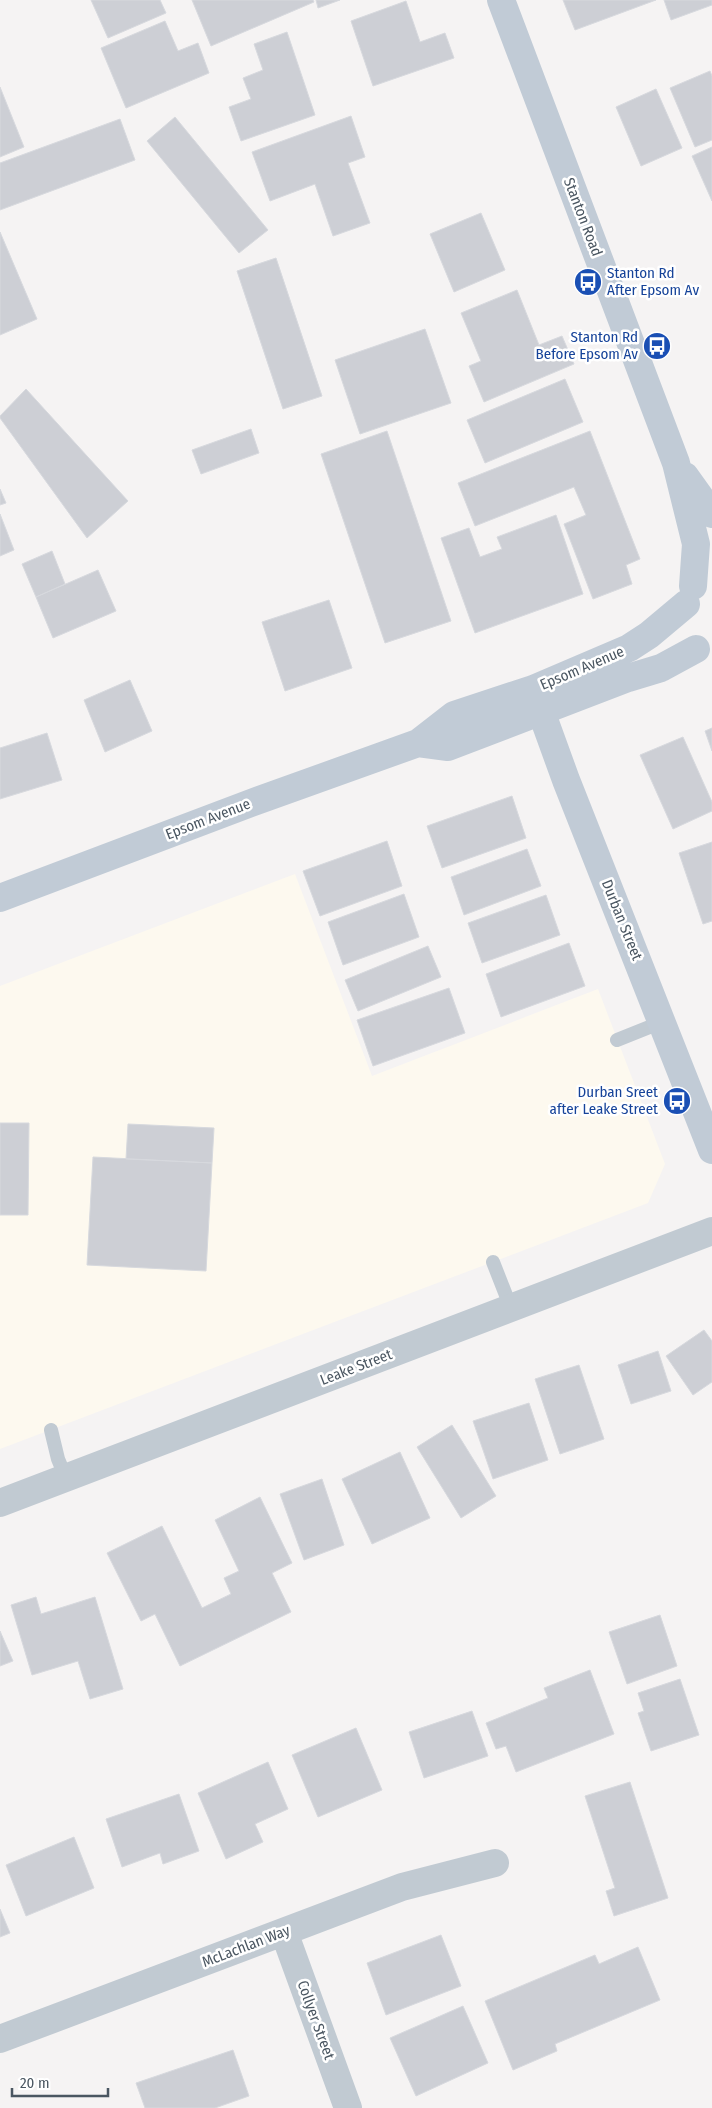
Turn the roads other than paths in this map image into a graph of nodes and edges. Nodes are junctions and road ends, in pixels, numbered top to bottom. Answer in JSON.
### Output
{"nodes":[{"id":1,"x":501,"y":0,"type":"edge"},
{"id":2,"x":676,"y":462,"type":"junction"},
{"id":3,"x":712,"y":514,"type":"edge"},
{"id":4,"x":697,"y":586,"type":"edge"},
{"id":5,"x":704,"y":656,"type":"edge"},
{"id":6,"x":538,"y":700,"type":"junction"},
{"id":7,"x":0,"y":898,"type":"edge"},
{"id":8,"x":662,"y":1022,"type":"junction"},
{"id":9,"x":617,"y":1040,"type":"dead end"},
{"id":10,"x":712,"y":1150,"type":"edge"},
{"id":11,"x":712,"y":1231,"type":"edge"},
{"id":12,"x":493,"y":1262,"type":"dead end"},
{"id":13,"x":511,"y":1308,"type":"junction"},
{"id":14,"x":51,"y":1430,"type":"dead end"},
{"id":15,"x":66,"y":1478,"type":"junction"},
{"id":16,"x":0,"y":1503,"type":"edge"},
{"id":17,"x":495,"y":1863,"type":"dead end"},
{"id":18,"x":284,"y":1932,"type":"junction"},
{"id":19,"x":0,"y":2039,"type":"edge"},
{"id":20,"x":348,"y":2108,"type":"edge"}],
"edges":[{"from":1,"to":2,"type":"street","name":"Stanton Road"},
{"from":2,"to":3,"type":"street","name":"Stanton Road"},
{"from":2,"to":4,"type":"street","name":"Stanton Road"},
{"from":4,"to":5,"type":"street","name":"Stanton Road"},
{"from":4,"to":6,"type":"street","name":"Epsom Avenue"},
{"from":5,"to":6,"type":"street","name":"Epsom Avenue"},
{"from":6,"to":7,"type":"street","name":"Epsom Avenue"},
{"from":6,"to":8,"type":"street","name":"Durban Street"},
{"from":8,"to":9,"type":"lane"},
{"from":8,"to":10,"type":"street","name":"Durban Street"},
{"from":11,"to":13,"type":"street","name":"Leake Street"},
{"from":12,"to":13,"type":"lane"},
{"from":13,"to":15,"type":"street","name":"Leake Street"},
{"from":14,"to":15,"type":"lane"},
{"from":15,"to":16,"type":"street","name":"Leake Street"},
{"from":17,"to":18,"type":"street","name":"McLachlan Way"},
{"from":18,"to":19,"type":"street","name":"McLachlan Way"},
{"from":18,"to":20,"type":"street","name":"Collyer Street"}]}
